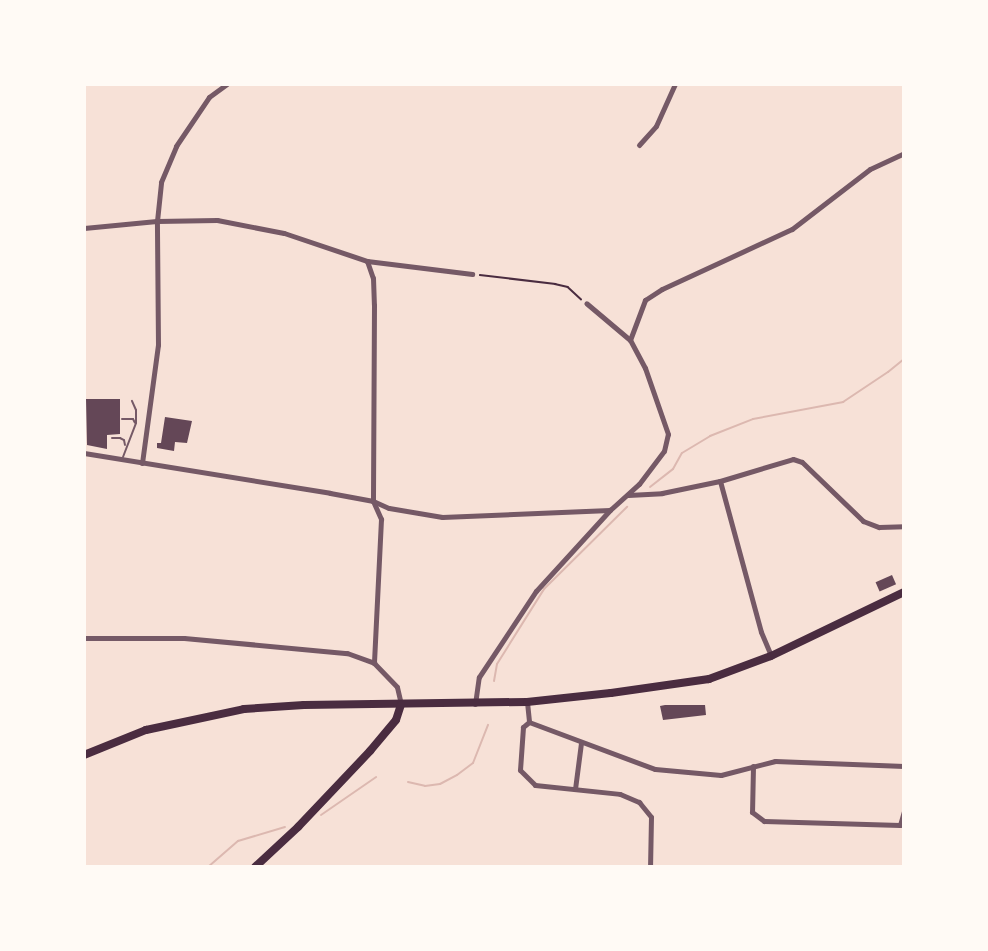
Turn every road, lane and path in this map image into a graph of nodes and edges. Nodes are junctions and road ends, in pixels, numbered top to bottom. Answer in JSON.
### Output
{"nodes":[{"id":1,"x":226,"y":84,"type":"edge"},
{"id":2,"x":675,"y":84,"type":"edge"},
{"id":3,"x":639,"y":145,"type":"dead end"},
{"id":4,"x":904,"y":153,"type":"edge"},
{"id":5,"x":157,"y":221,"type":"junction"},
{"id":6,"x":84,"y":228,"type":"edge"},
{"id":7,"x":368,"y":261,"type":"junction"},
{"id":8,"x":472,"y":274,"type":"joint"},
{"id":9,"x":586,"y":303,"type":"joint"},
{"id":10,"x":630,"y":340,"type":"junction"},
{"id":11,"x":132,"y":401,"type":"dead end"},
{"id":12,"x":122,"y":419,"type":"dead end"},
{"id":13,"x":136,"y":423,"type":"junction"},
{"id":14,"x":112,"y":438,"type":"dead end"},
{"id":15,"x":125,"y":446,"type":"junction"},
{"id":16,"x":84,"y":453,"type":"edge"},
{"id":17,"x":122,"y":460,"type":"junction"},
{"id":18,"x":141,"y":463,"type":"junction"},
{"id":19,"x":720,"y":481,"type":"junction"},
{"id":20,"x":628,"y":495,"type":"junction"},
{"id":21,"x":373,"y":501,"type":"junction"},
{"id":22,"x":610,"y":510,"type":"junction"},
{"id":23,"x":904,"y":526,"type":"edge"},
{"id":24,"x":904,"y":592,"type":"edge"},
{"id":25,"x":84,"y":638,"type":"edge"},
{"id":26,"x":771,"y":656,"type":"junction"},
{"id":27,"x":374,"y":663,"type":"junction"},
{"id":28,"x":527,"y":702,"type":"junction"},
{"id":29,"x":475,"y":704,"type":"junction"},
{"id":30,"x":400,"y":705,"type":"junction"},
{"id":31,"x":529,"y":722,"type":"junction"},
{"id":32,"x":580,"y":743,"type":"junction"},
{"id":33,"x":84,"y":755,"type":"edge"},
{"id":34,"x":753,"y":766,"type":"junction"},
{"id":35,"x":904,"y":766,"type":"edge"},
{"id":36,"x":575,"y":789,"type":"junction"},
{"id":37,"x":904,"y":811,"type":"edge"},
{"id":38,"x":255,"y":867,"type":"edge"},
{"id":39,"x":650,"y":867,"type":"edge"}],
"edges":[{"from":1,"to":5,"type":"street"},
{"from":2,"to":3,"type":"street"},
{"from":4,"to":10,"type":"street"},
{"from":5,"to":6,"type":"street"},
{"from":5,"to":7,"type":"street"},
{"from":5,"to":18,"type":"street"},
{"from":7,"to":8,"type":"street"},
{"from":7,"to":21,"type":"street"},
{"from":8,"to":9,"type":"path"},
{"from":9,"to":10,"type":"street"},
{"from":10,"to":20,"type":"street"},
{"from":11,"to":13,"type":"lane"},
{"from":12,"to":13,"type":"lane"},
{"from":13,"to":15,"type":"lane"},
{"from":14,"to":15,"type":"lane"},
{"from":15,"to":17,"type":"lane"},
{"from":16,"to":17,"type":"street"},
{"from":17,"to":18,"type":"street"},
{"from":18,"to":21,"type":"street"},
{"from":19,"to":20,"type":"street"},
{"from":19,"to":23,"type":"street"},
{"from":19,"to":26,"type":"street"},
{"from":20,"to":22,"type":"street"},
{"from":21,"to":22,"type":"street"},
{"from":21,"to":27,"type":"street"},
{"from":22,"to":29,"type":"street"},
{"from":24,"to":26,"type":"main road"},
{"from":25,"to":27,"type":"street"},
{"from":26,"to":28,"type":"main road"},
{"from":27,"to":30,"type":"street"},
{"from":28,"to":29,"type":"main road"},
{"from":28,"to":31,"type":"street"},
{"from":29,"to":30,"type":"main road"},
{"from":30,"to":33,"type":"main road"},
{"from":30,"to":38,"type":"main road"},
{"from":31,"to":32,"type":"street"},
{"from":31,"to":36,"type":"street"},
{"from":32,"to":34,"type":"street"},
{"from":32,"to":36,"type":"street"},
{"from":34,"to":35,"type":"street"},
{"from":34,"to":37,"type":"street"},
{"from":36,"to":39,"type":"street"}]}
